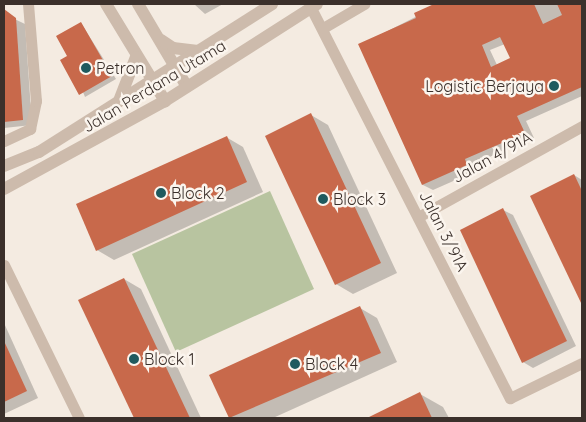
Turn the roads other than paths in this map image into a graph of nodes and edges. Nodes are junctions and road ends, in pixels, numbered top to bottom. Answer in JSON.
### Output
{"nodes":[{"id":1,"x":28,"y":4,"type":"edge"},
{"id":2,"x":106,"y":4,"type":"edge"},
{"id":3,"x":138,"y":4,"type":"edge"},
{"id":4,"x":280,"y":4,"type":"edge"},
{"id":5,"x":364,"y":4,"type":"edge"},
{"id":6,"x":311,"y":5,"type":"edge"},
{"id":7,"x":269,"y":6,"type":"edge"},
{"id":8,"x":323,"y":28,"type":"junction"},
{"id":9,"x":161,"y":40,"type":"junction"},
{"id":10,"x":198,"y":51,"type":"junction"},
{"id":11,"x":136,"y":57,"type":"junction"},
{"id":12,"x":176,"y":66,"type":"junction"},
{"id":13,"x":152,"y":82,"type":"junction"},
{"id":14,"x":187,"y":86,"type":"junction"},
{"id":15,"x":165,"y":101,"type":"junction"},
{"id":16,"x":118,"y":103,"type":"junction"},
{"id":17,"x":582,"y":126,"type":"edge"},
{"id":18,"x":4,"y":141,"type":"edge"},
{"id":19,"x":4,"y":166,"type":"edge"},
{"id":20,"x":4,"y":189,"type":"edge"},
{"id":21,"x":418,"y":217,"type":"junction"},
{"id":22,"x":4,"y":266,"type":"edge"},
{"id":23,"x":582,"y":363,"type":"edge"},
{"id":24,"x":78,"y":418,"type":"edge"}],
"edges":[{"from":1,"to":18,"type":"street"},
{"from":2,"to":11,"type":"street"},
{"from":3,"to":9,"type":"street"},
{"from":4,"to":7,"type":"street"},
{"from":5,"to":8,"type":"street"},
{"from":6,"to":8,"type":"street","name":"Jalan 3/91A"},
{"from":6,"to":14,"type":"street","name":"Jalan Perdana Utama"},
{"from":7,"to":10,"type":"street","name":"Jalan Perdana Utama"},
{"from":8,"to":21,"type":"street","name":"Jalan 3/91A"},
{"from":9,"to":10,"type":"street"},
{"from":9,"to":12,"type":"street"},
{"from":10,"to":12,"type":"street","name":"Jalan Perdana Utama"},
{"from":11,"to":13,"type":"street"},
{"from":11,"to":16,"type":"street"},
{"from":12,"to":13,"type":"street","name":"Jalan Perdana Utama"},
{"from":12,"to":14,"type":"street"},
{"from":13,"to":15,"type":"street"},
{"from":13,"to":16,"type":"street","name":"Jalan Perdana Utama"},
{"from":14,"to":15,"type":"street","name":"Jalan Perdana Utama"},
{"from":15,"to":20,"type":"street","name":"Jalan Perdana Utama"},
{"from":16,"to":19,"type":"street","name":"Jalan Perdana Utama"},
{"from":17,"to":21,"type":"street","name":"Jalan 4/91A"},
{"from":21,"to":23,"type":"street","name":"Jalan 3/91A"},
{"from":22,"to":24,"type":"street"}]}
